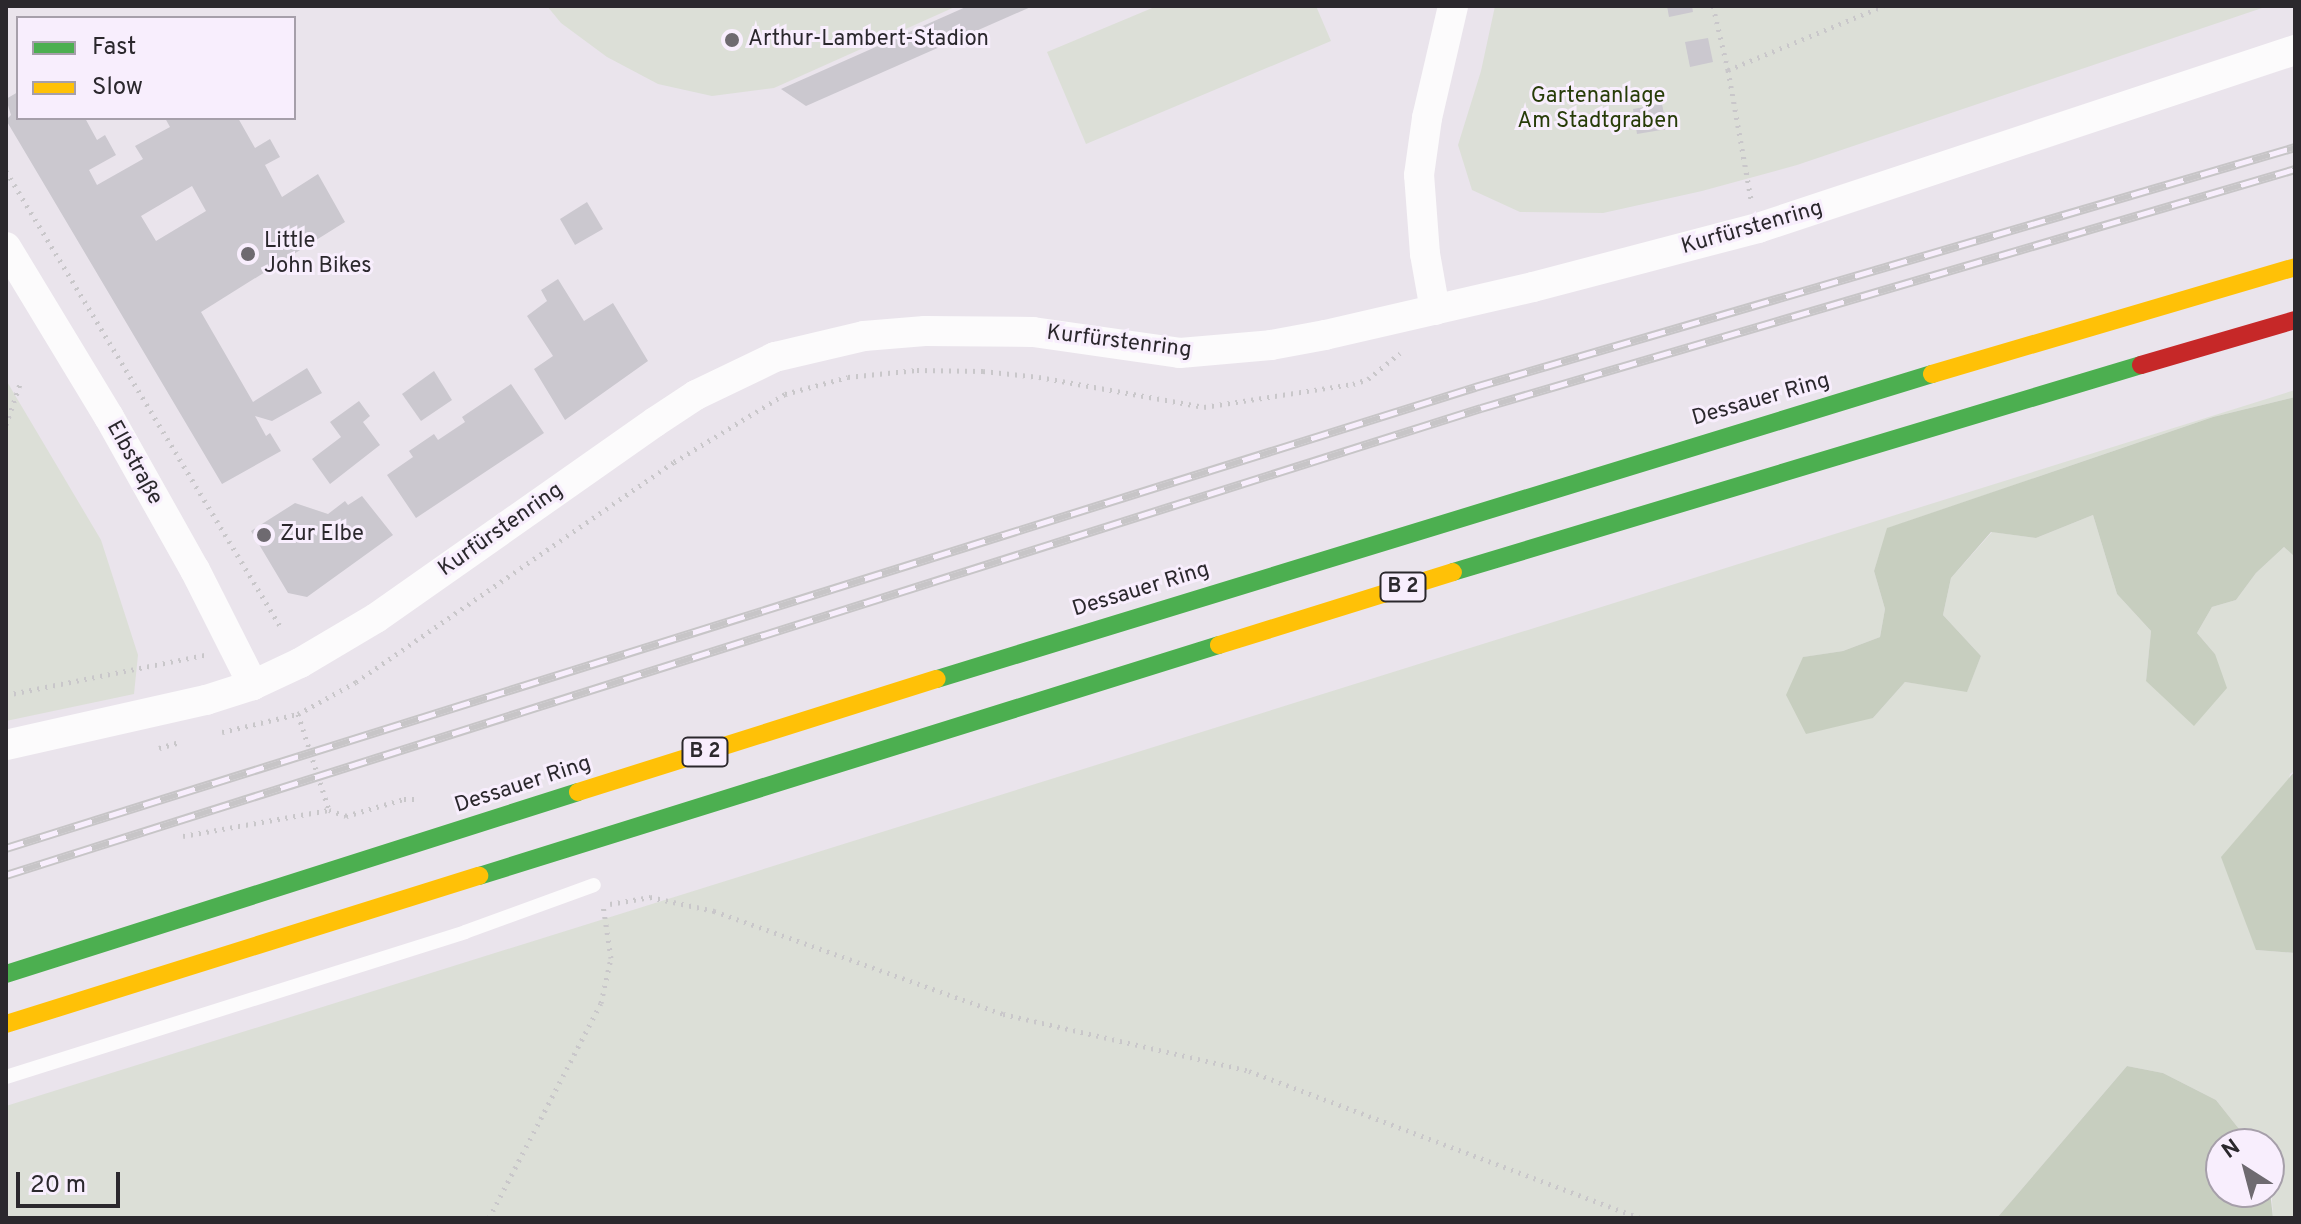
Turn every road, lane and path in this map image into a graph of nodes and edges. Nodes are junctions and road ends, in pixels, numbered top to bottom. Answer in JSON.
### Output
{"nodes":[{"id":1,"x":1453,"y":6,"type":"edge"},
{"id":2,"x":1713,"y":6,"type":"edge"},
{"id":3,"x":1883,"y":6,"type":"edge"},
{"id":4,"x":2295,"y":50,"type":"edge"},
{"id":5,"x":1728,"y":70,"type":"junction"},
{"id":6,"x":6,"y":171,"type":"edge"},
{"id":7,"x":1758,"y":228,"type":"junction"},
{"id":8,"x":6,"y":247,"type":"edge"},
{"id":9,"x":2295,"y":267,"type":"edge"},
{"id":10,"x":1435,"y":310,"type":"junction"},
{"id":11,"x":2295,"y":320,"type":"edge"},
{"id":12,"x":1405,"y":351,"type":"dead end"},
{"id":13,"x":21,"y":381,"type":"dead end"},
{"id":14,"x":6,"y":425,"type":"edge"},
{"id":15,"x":282,"y":629,"type":"dead end"},
{"id":16,"x":199,"y":657,"type":"dead end"},
{"id":17,"x":253,"y":685,"type":"junction"},
{"id":18,"x":6,"y":695,"type":"edge"},
{"id":19,"x":298,"y":714,"type":"junction"},
{"id":20,"x":221,"y":733,"type":"dead end"},
{"id":21,"x":190,"y":740,"type":"dead end"},
{"id":22,"x":6,"y":745,"type":"edge"},
{"id":23,"x":159,"y":748,"type":"dead end"},
{"id":24,"x":423,"y":799,"type":"dead end"},
{"id":25,"x":329,"y":810,"type":"junction"},
{"id":26,"x":183,"y":836,"type":"dead end"},
{"id":27,"x":594,"y":885,"type":"dead end"},
{"id":28,"x":6,"y":974,"type":"edge"},
{"id":29,"x":6,"y":1024,"type":"edge"},
{"id":30,"x":6,"y":1077,"type":"edge"},
{"id":31,"x":489,"y":1218,"type":"edge"},
{"id":32,"x":1640,"y":1218,"type":"edge"}],
"edges":[{"from":1,"to":10,"type":"street"},
{"from":2,"to":5,"type":"path"},
{"from":3,"to":5,"type":"path"},
{"from":4,"to":7,"type":"street","name":"Kurfürstenring"},
{"from":5,"to":7,"type":"path"},
{"from":6,"to":15,"type":"path"},
{"from":7,"to":10,"type":"street","name":"Kurfürstenring"},
{"from":8,"to":17,"type":"street","name":"Elbstraße"},
{"from":9,"to":28,"type":"main road","name":"Dessauer Ring","number":"B 2"},
{"from":10,"to":17,"type":"street","name":"Kurfürstenring"},
{"from":11,"to":29,"type":"main road","number":"B 2"},
{"from":12,"to":19,"type":"path"},
{"from":13,"to":14,"type":"path"},
{"from":16,"to":18,"type":"path"},
{"from":17,"to":22,"type":"street","name":"Kurfürstenring"},
{"from":19,"to":20,"type":"path"},
{"from":19,"to":25,"type":"path"},
{"from":21,"to":23,"type":"path"},
{"from":24,"to":25,"type":"path"},
{"from":25,"to":26,"type":"path"},
{"from":27,"to":30,"type":"lane"},
{"from":31,"to":32,"type":"path"}]}
